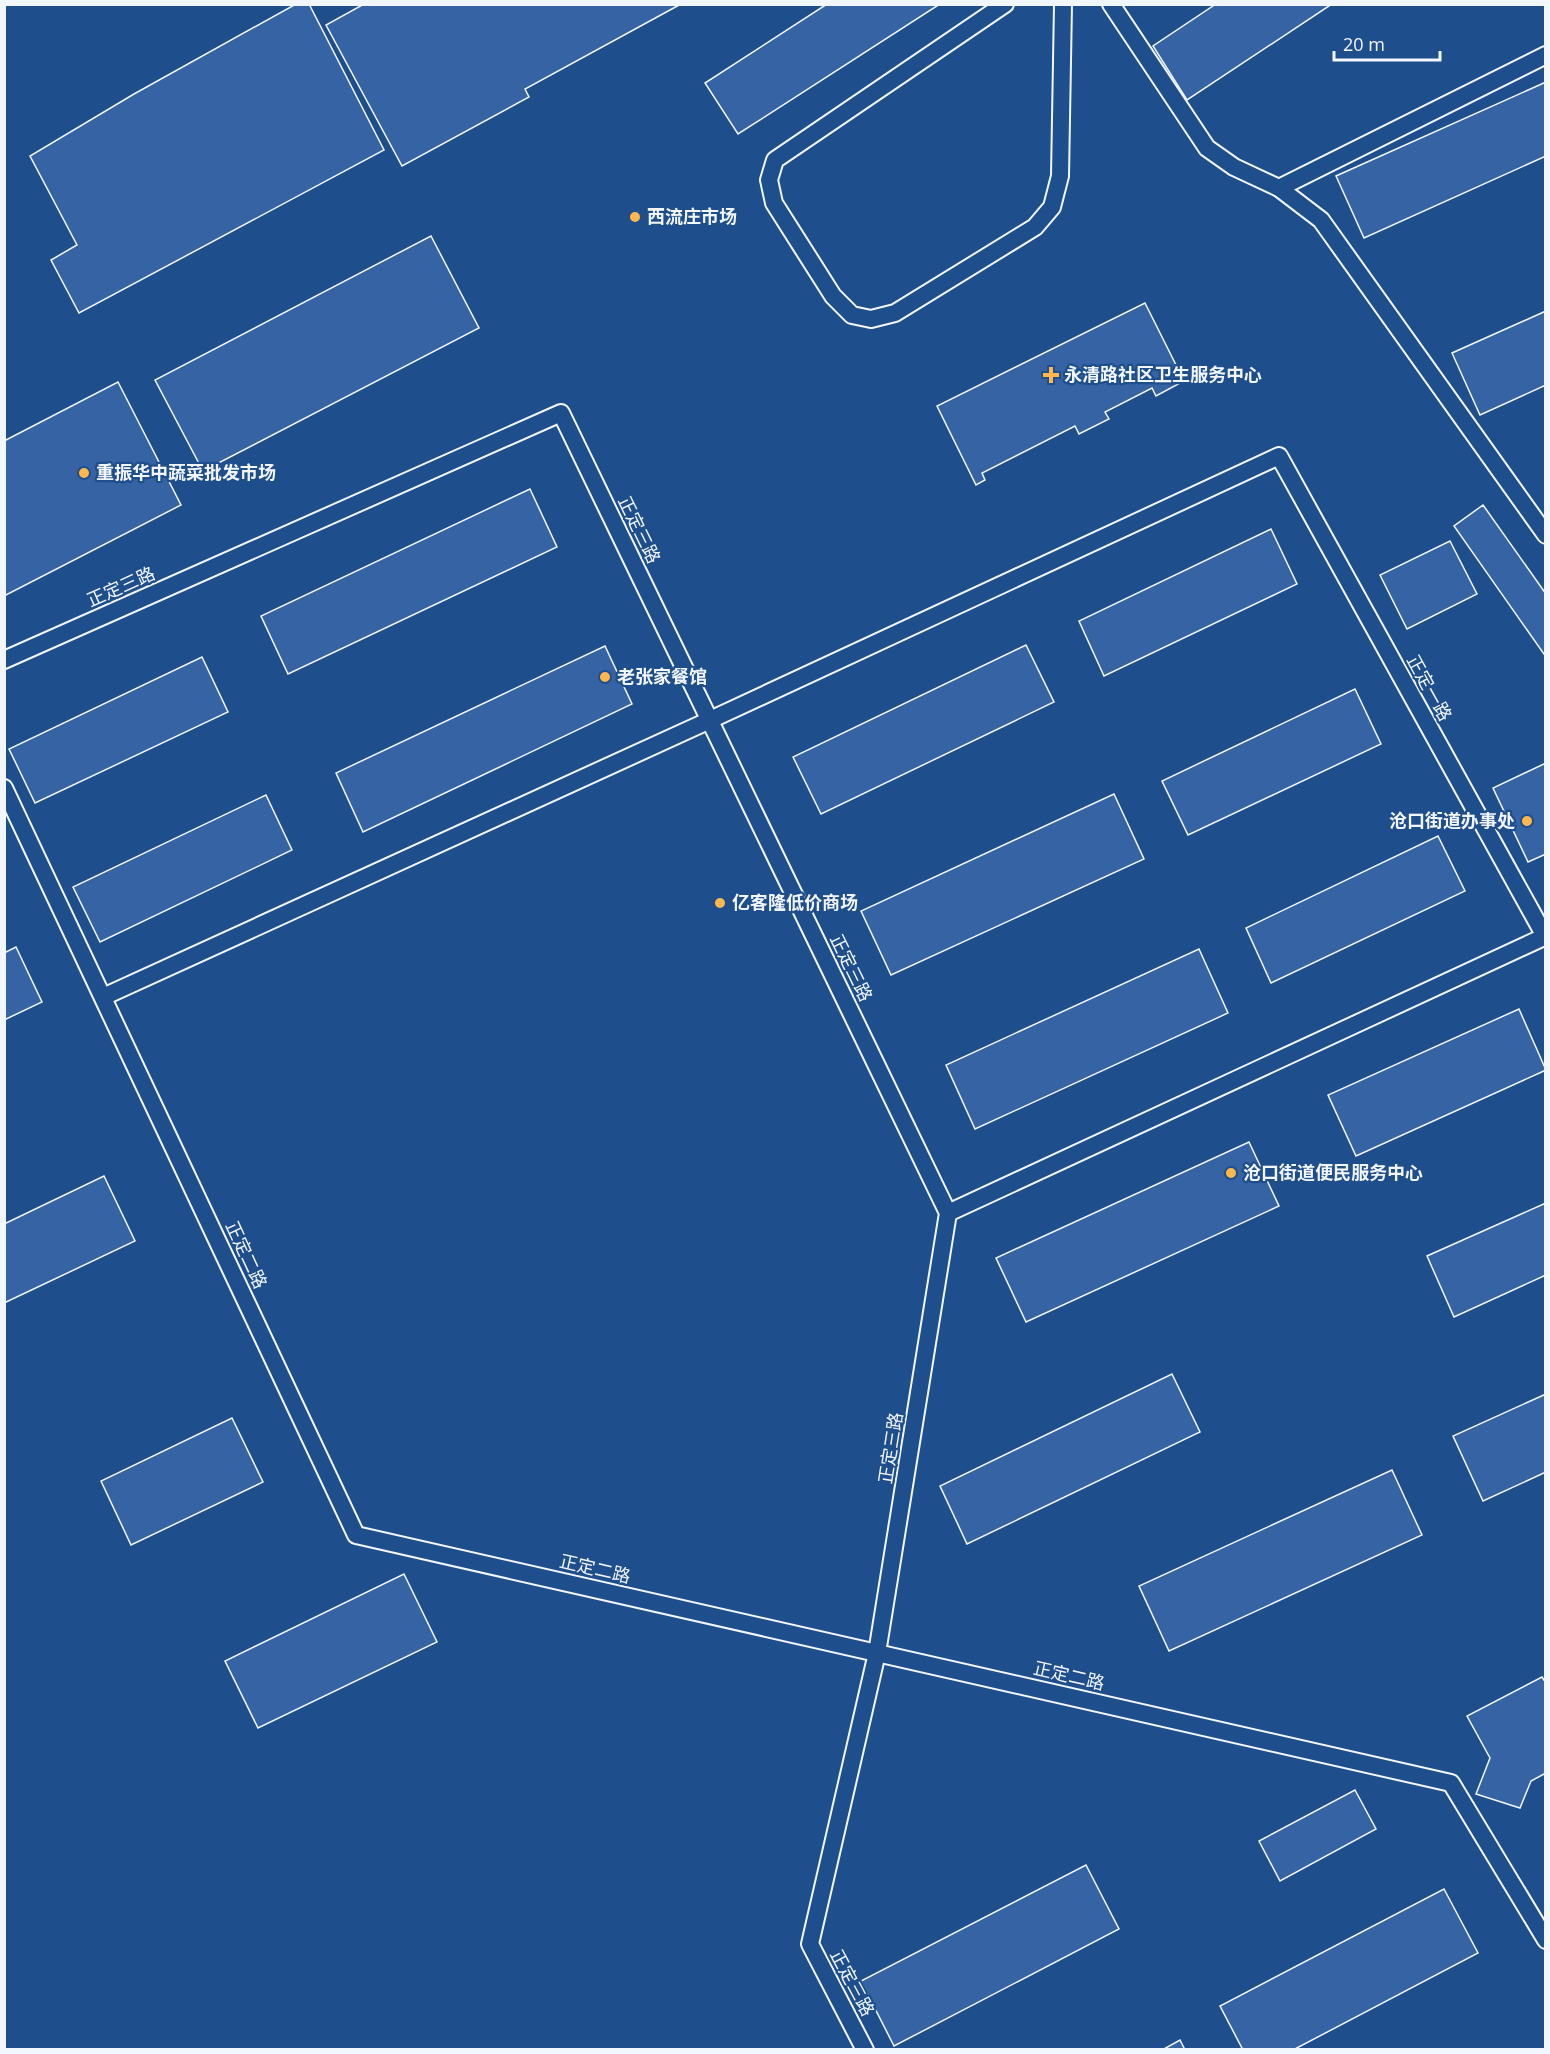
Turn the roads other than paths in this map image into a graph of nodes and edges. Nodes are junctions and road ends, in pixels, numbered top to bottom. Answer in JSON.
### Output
{"nodes":[{"id":1,"x":1005,"y":4,"type":"edge"},
{"id":2,"x":1063,"y":4,"type":"edge"},
{"id":3,"x":1110,"y":4,"type":"edge"},
{"id":4,"x":1545,"y":55,"type":"edge"},
{"id":5,"x":1279,"y":188,"type":"junction"},
{"id":6,"x":1545,"y":535,"type":"edge"},
{"id":7,"x":4,"y":660,"type":"edge"},
{"id":8,"x":710,"y":720,"type":"junction"},
{"id":9,"x":4,"y":788,"type":"edge"},
{"id":10,"x":1545,"y":937,"type":"edge"},
{"id":11,"x":103,"y":997,"type":"junction"},
{"id":12,"x":948,"y":1213,"type":"junction"},
{"id":13,"x":877,"y":1653,"type":"junction"},
{"id":14,"x":1545,"y":1940,"type":"edge"},
{"id":15,"x":865,"y":2049,"type":"edge"}],
"edges":[{"from":1,"to":2,"type":"lane"},
{"from":3,"to":5,"type":"lane"},
{"from":4,"to":5,"type":"lane"},
{"from":5,"to":6,"type":"lane"},
{"from":7,"to":8,"type":"lane","name":"正定三路"},
{"from":8,"to":10,"type":"lane","name":"正定一路"},
{"from":8,"to":11,"type":"lane"},
{"from":8,"to":12,"type":"lane","name":"正定三路"},
{"from":9,"to":11,"type":"lane","name":"正定二路"},
{"from":10,"to":12,"type":"lane"},
{"from":11,"to":13,"type":"lane","name":"正定二路"},
{"from":12,"to":13,"type":"lane","name":"正定三路"},
{"from":13,"to":14,"type":"lane","name":"正定二路"},
{"from":13,"to":15,"type":"lane","name":"正定三路"}]}
